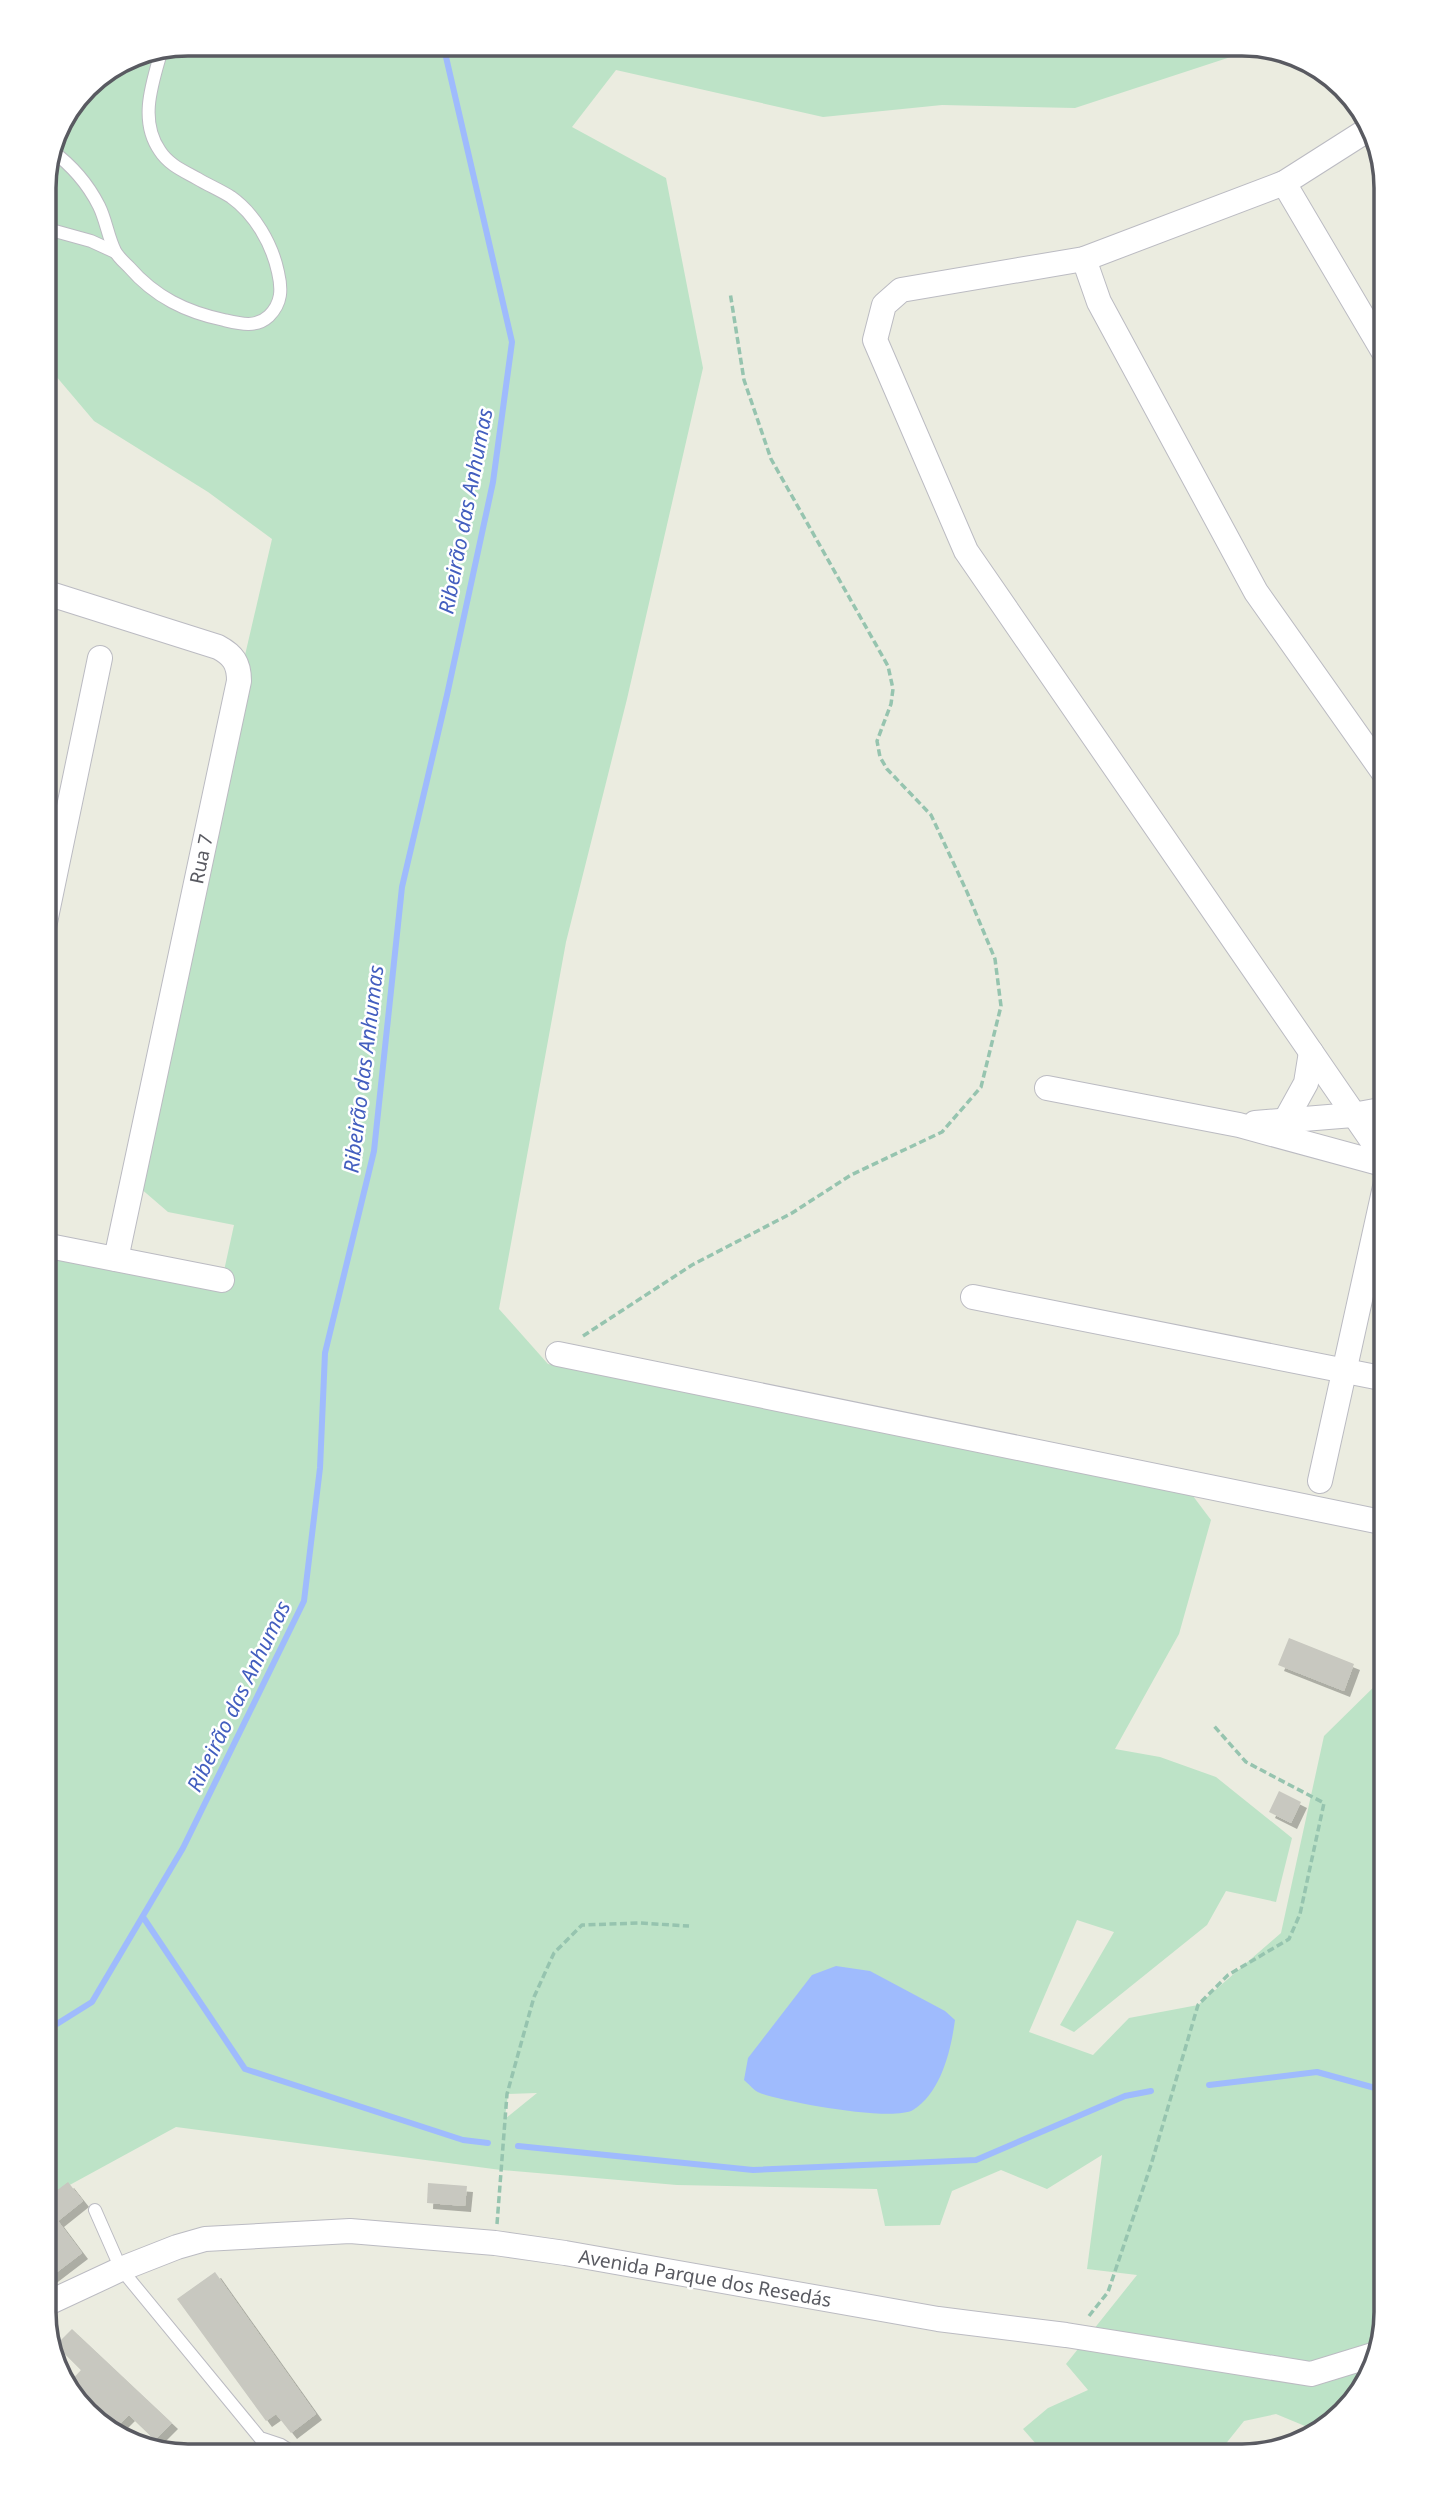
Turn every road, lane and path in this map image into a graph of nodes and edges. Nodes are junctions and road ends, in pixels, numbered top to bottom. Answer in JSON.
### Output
{"nodes":[{"id":1,"x":159,"y":60,"type":"edge"},
{"id":2,"x":1362,"y":134,"type":"edge"},
{"id":3,"x":60,"y":156,"type":"edge"},
{"id":4,"x":1284,"y":183,"type":"junction"},
{"id":5,"x":56,"y":231,"type":"edge"},
{"id":6,"x":116,"y":253,"type":"junction"},
{"id":7,"x":1084,"y":259,"type":"junction"},
{"id":8,"x":730,"y":292,"type":"dead end"},
{"id":9,"x":1374,"y":336,"type":"edge"},
{"id":10,"x":56,"y":596,"type":"edge"},
{"id":11,"x":100,"y":658,"type":"dead end"},
{"id":12,"x":1374,"y":759,"type":"edge"},
{"id":13,"x":56,"y":869,"type":"edge"},
{"id":14,"x":1311,"y":1052,"type":"junction"},
{"id":15,"x":1047,"y":1088,"type":"dead end"},
{"id":16,"x":1374,"y":1111,"type":"edge"},
{"id":17,"x":1353,"y":1115,"type":"junction"},
{"id":18,"x":1285,"y":1121,"type":"junction"},
{"id":19,"x":1239,"y":1125,"type":"junction"},
{"id":20,"x":1374,"y":1146,"type":"edge"},
{"id":21,"x":1374,"y":1160,"type":"edge"},
{"id":22,"x":1374,"y":1237,"type":"edge"},
{"id":23,"x":56,"y":1247,"type":"edge"},
{"id":24,"x":116,"y":1259,"type":"junction"},
{"id":25,"x":222,"y":1280,"type":"dead end"},
{"id":26,"x":973,"y":1297,"type":"dead end"},
{"id":27,"x":558,"y":1354,"type":"joint"},
{"id":28,"x":1345,"y":1370,"type":"junction"},
{"id":29,"x":1374,"y":1376,"type":"edge"},
{"id":30,"x":1320,"y":1481,"type":"dead end"},
{"id":31,"x":1374,"y":1521,"type":"edge"},
{"id":32,"x":1214,"y":1726,"type":"dead end"},
{"id":33,"x":689,"y":1926,"type":"dead end"},
{"id":34,"x":95,"y":2210,"type":"dead end"},
{"id":35,"x":495,"y":2243,"type":"junction"},
{"id":36,"x":121,"y":2269,"type":"junction"},
{"id":37,"x":56,"y":2299,"type":"edge"},
{"id":38,"x":1066,"y":2334,"type":"junction"},
{"id":39,"x":1366,"y":2357,"type":"edge"},
{"id":40,"x":278,"y":2444,"type":"edge"}],
"edges":[{"from":1,"to":6,"type":"lane"},
{"from":2,"to":4,"type":"street"},
{"from":3,"to":6,"type":"lane"},
{"from":4,"to":7,"type":"street"},
{"from":4,"to":9,"type":"street"},
{"from":5,"to":6,"type":"lane"},
{"from":7,"to":12,"type":"street"},
{"from":7,"to":14,"type":"street"},
{"from":8,"to":27,"type":"path"},
{"from":10,"to":24,"type":"street","name":"Rua 7"},
{"from":11,"to":13,"type":"street"},
{"from":14,"to":17,"type":"street"},
{"from":14,"to":18,"type":"street"},
{"from":15,"to":19,"type":"street"},
{"from":16,"to":17,"type":"street"},
{"from":17,"to":18,"type":"street"},
{"from":17,"to":20,"type":"street"},
{"from":18,"to":19,"type":"street"},
{"from":19,"to":21,"type":"street"},
{"from":22,"to":28,"type":"street"},
{"from":23,"to":24,"type":"street"},
{"from":24,"to":25,"type":"street"},
{"from":26,"to":28,"type":"street"},
{"from":27,"to":31,"type":"street"},
{"from":28,"to":29,"type":"street"},
{"from":28,"to":30,"type":"street"},
{"from":32,"to":38,"type":"path"},
{"from":33,"to":35,"type":"path"},
{"from":34,"to":36,"type":"lane"},
{"from":35,"to":36,"type":"street","name":"Avenida Parque dos Resedás"},
{"from":35,"to":38,"type":"street","name":"Avenida Parque dos Resedás"},
{"from":36,"to":37,"type":"street","name":"Avenida Parque dos Resedás"},
{"from":36,"to":40,"type":"lane"},
{"from":38,"to":39,"type":"street","name":"Avenida Parque dos Resedás"}]}
